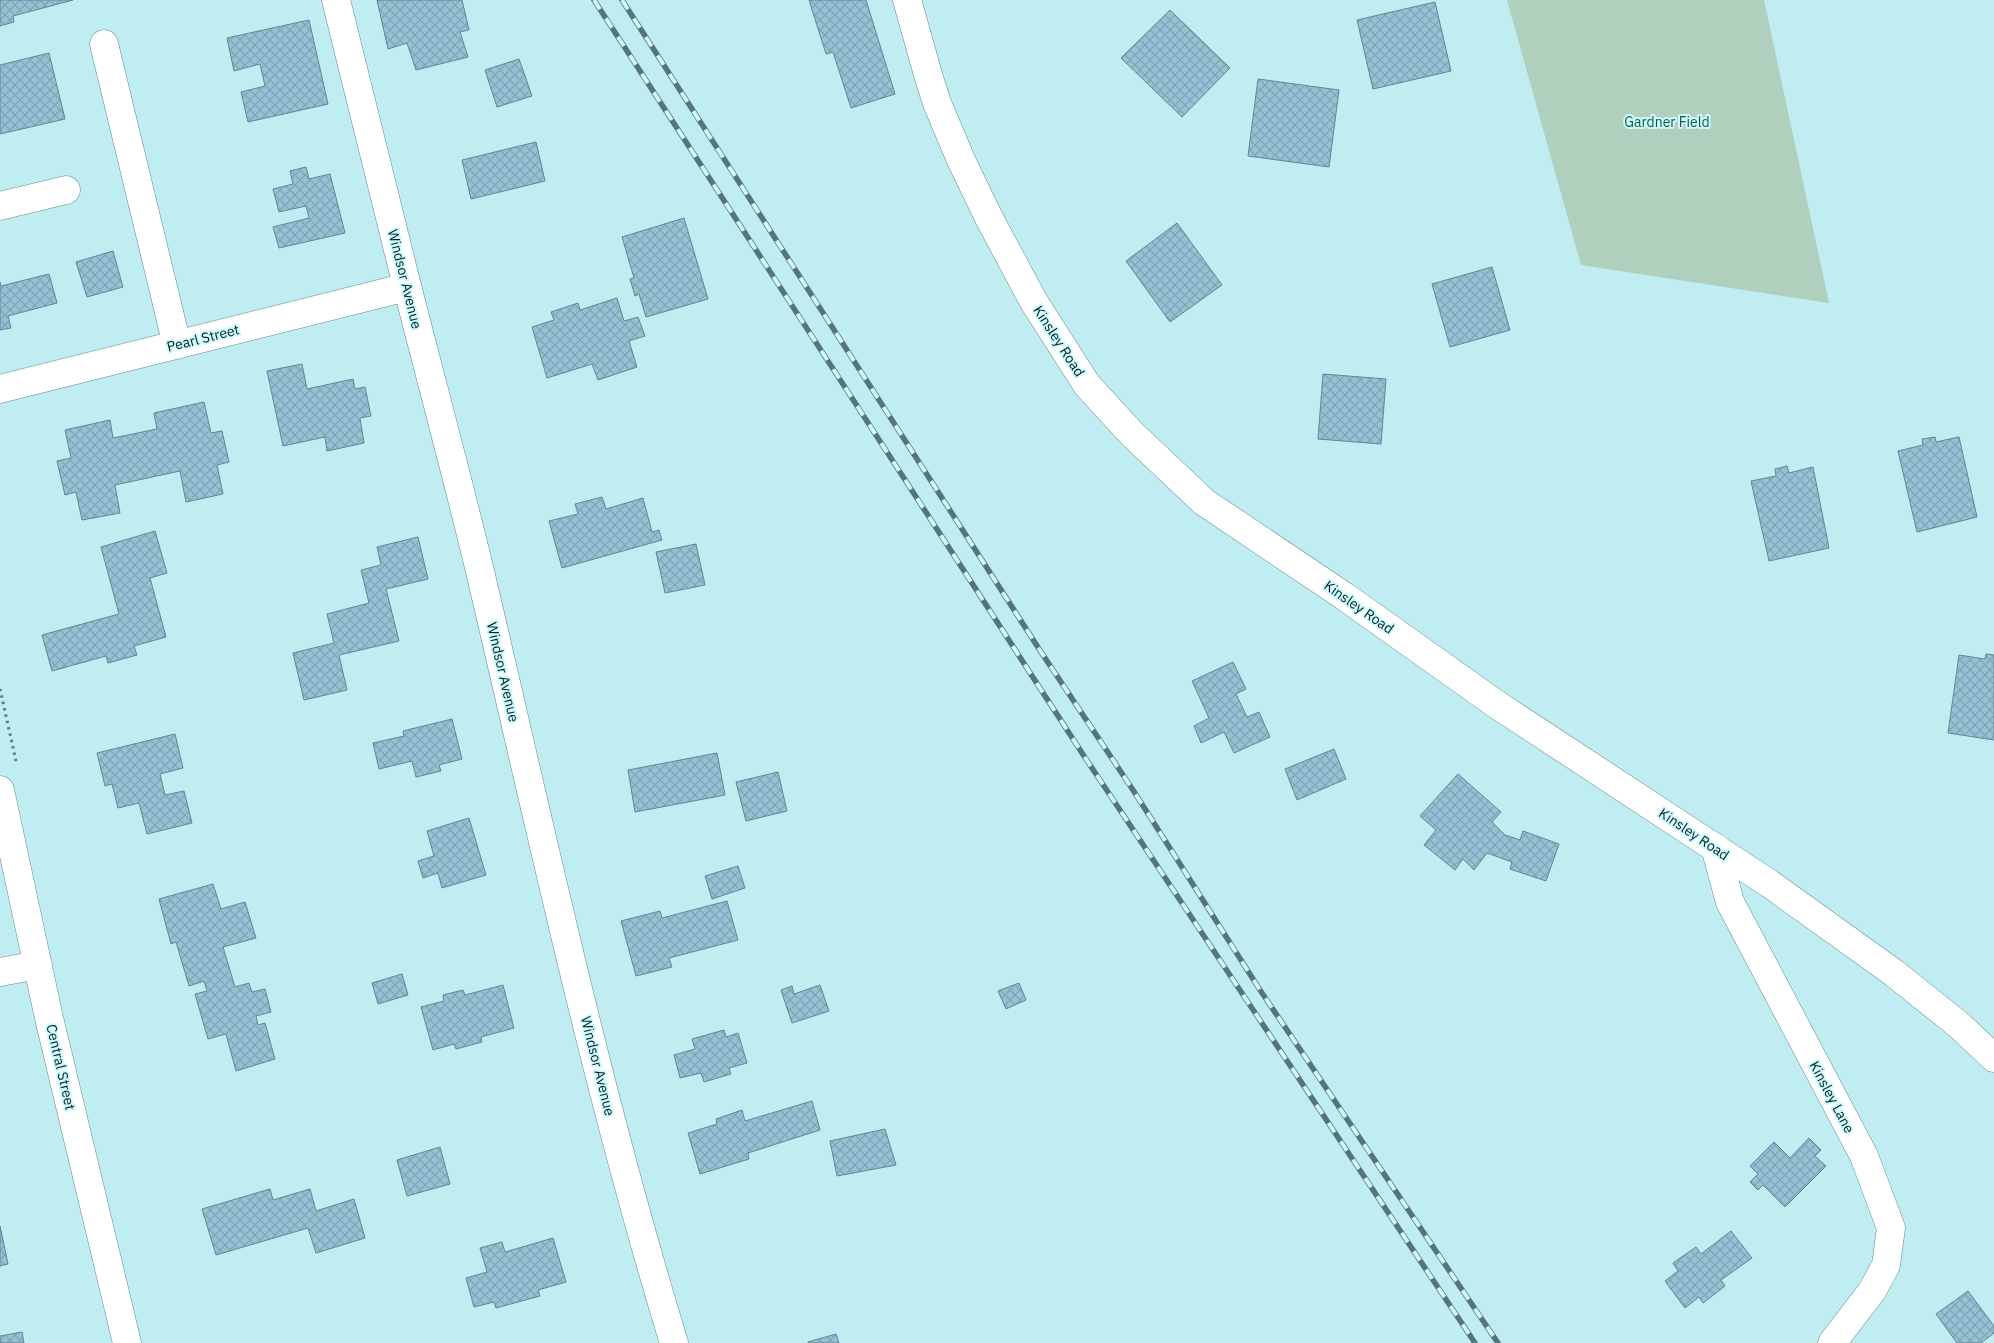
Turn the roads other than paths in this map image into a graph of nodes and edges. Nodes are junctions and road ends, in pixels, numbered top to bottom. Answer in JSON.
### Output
{"nodes":[{"id":1,"x":336,"y":0,"type":"edge"},
{"id":2,"x":907,"y":0,"type":"edge"},
{"id":3,"x":104,"y":44,"type":"dead end"},
{"id":4,"x":66,"y":190,"type":"dead end"},
{"id":5,"x":0,"y":206,"type":"edge"},
{"id":6,"x":407,"y":287,"type":"junction"},
{"id":7,"x":177,"y":345,"type":"junction"},
{"id":8,"x":0,"y":389,"type":"edge"},
{"id":9,"x":0,"y":790,"type":"edge"},
{"id":10,"x":5,"y":834,"type":"edge"},
{"id":11,"x":1715,"y":848,"type":"junction"},
{"id":12,"x":38,"y":965,"type":"junction"},
{"id":13,"x":0,"y":972,"type":"edge"},
{"id":14,"x":1994,"y":1058,"type":"edge"},
{"id":15,"x":127,"y":1343,"type":"edge"},
{"id":16,"x":674,"y":1343,"type":"edge"},
{"id":17,"x":1832,"y":1343,"type":"edge"}],
"edges":[{"from":1,"to":6,"type":"street","name":"Windsor Avenue"},
{"from":2,"to":11,"type":"street","name":"Kinsley Road"},
{"from":3,"to":7,"type":"street"},
{"from":4,"to":5,"type":"street"},
{"from":6,"to":7,"type":"street","name":"Pearl Street"},
{"from":6,"to":16,"type":"street","name":"Windsor Avenue"},
{"from":7,"to":8,"type":"street","name":"Pearl Street"},
{"from":9,"to":10,"type":"street","name":"Central Street"},
{"from":10,"to":12,"type":"street","name":"Central Street"},
{"from":11,"to":14,"type":"street","name":"Kinsley Road"},
{"from":11,"to":17,"type":"street","name":"Kinsley Lane"},
{"from":12,"to":13,"type":"street"},
{"from":12,"to":15,"type":"street","name":"Central Street"}]}
